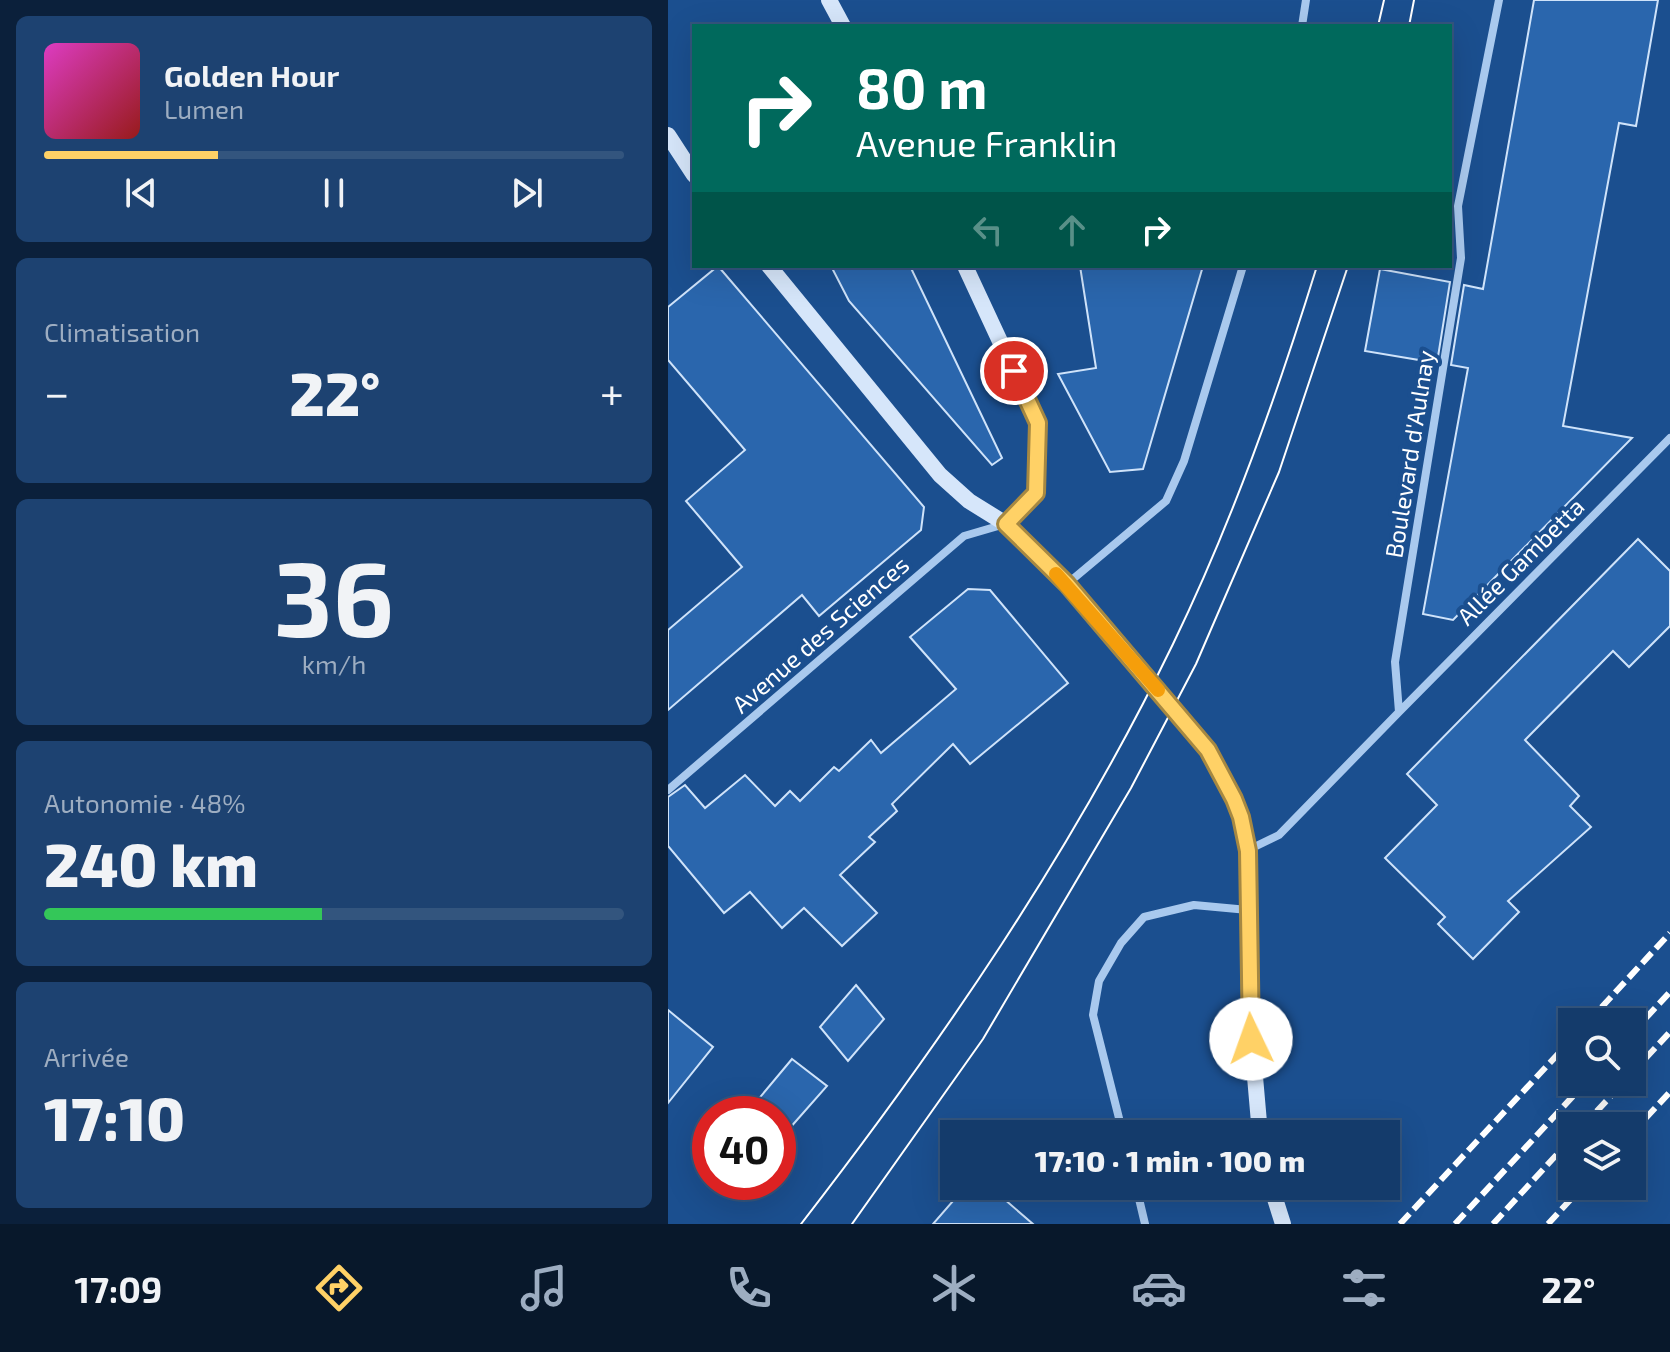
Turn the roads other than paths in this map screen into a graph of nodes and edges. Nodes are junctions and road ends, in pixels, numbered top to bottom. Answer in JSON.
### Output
{"nodes":[{"id":1,"x":829,"y":0,"type":"edge"},
{"id":2,"x":1306,"y":0,"type":"edge"},
{"id":3,"x":1499,"y":0,"type":"edge"},
{"id":4,"x":842,"y":24,"type":"edge"},
{"id":5,"x":1302,"y":24,"type":"edge"},
{"id":6,"x":668,"y":135,"type":"edge"},
{"id":7,"x":692,"y":172,"type":"edge"},
{"id":8,"x":771,"y":268,"type":"edge"},
{"id":9,"x":966,"y":268,"type":"edge"},
{"id":10,"x":1242,"y":268,"type":"edge"},
{"id":11,"x":1670,"y":438,"type":"edge"},
{"id":12,"x":1006,"y":524,"type":"junction"},
{"id":13,"x":1067,"y":584,"type":"junction"},
{"id":14,"x":1399,"y":712,"type":"junction"},
{"id":15,"x":668,"y":790,"type":"edge"},
{"id":16,"x":1248,"y":851,"type":"junction"},
{"id":17,"x":1249,"y":910,"type":"junction"},
{"id":18,"x":1119,"y":1120,"type":"edge"},
{"id":19,"x":1259,"y":1120,"type":"edge"},
{"id":20,"x":1139,"y":1200,"type":"edge"},
{"id":21,"x":1275,"y":1200,"type":"edge"},
{"id":22,"x":1145,"y":1224,"type":"edge"},
{"id":23,"x":1283,"y":1224,"type":"edge"}],
"edges":[{"from":1,"to":4,"type":"street"},
{"from":2,"to":5,"type":"street"},
{"from":3,"to":14,"type":"street","name":"Boulevard d'Aulnay"},
{"from":6,"to":7,"type":"street"},
{"from":8,"to":12,"type":"street"},
{"from":9,"to":12,"type":"street"},
{"from":10,"to":13,"type":"street"},
{"from":11,"to":14,"type":"street","name":"Allée Gambetta"},
{"from":12,"to":13,"type":"street"},
{"from":12,"to":15,"type":"street","name":"Avenue des Sciences"},
{"from":13,"to":16,"type":"street"},
{"from":14,"to":16,"type":"street"},
{"from":16,"to":17,"type":"street"},
{"from":17,"to":18,"type":"street"},
{"from":17,"to":19,"type":"street"},
{"from":20,"to":22,"type":"street"},
{"from":21,"to":23,"type":"street"}]}
